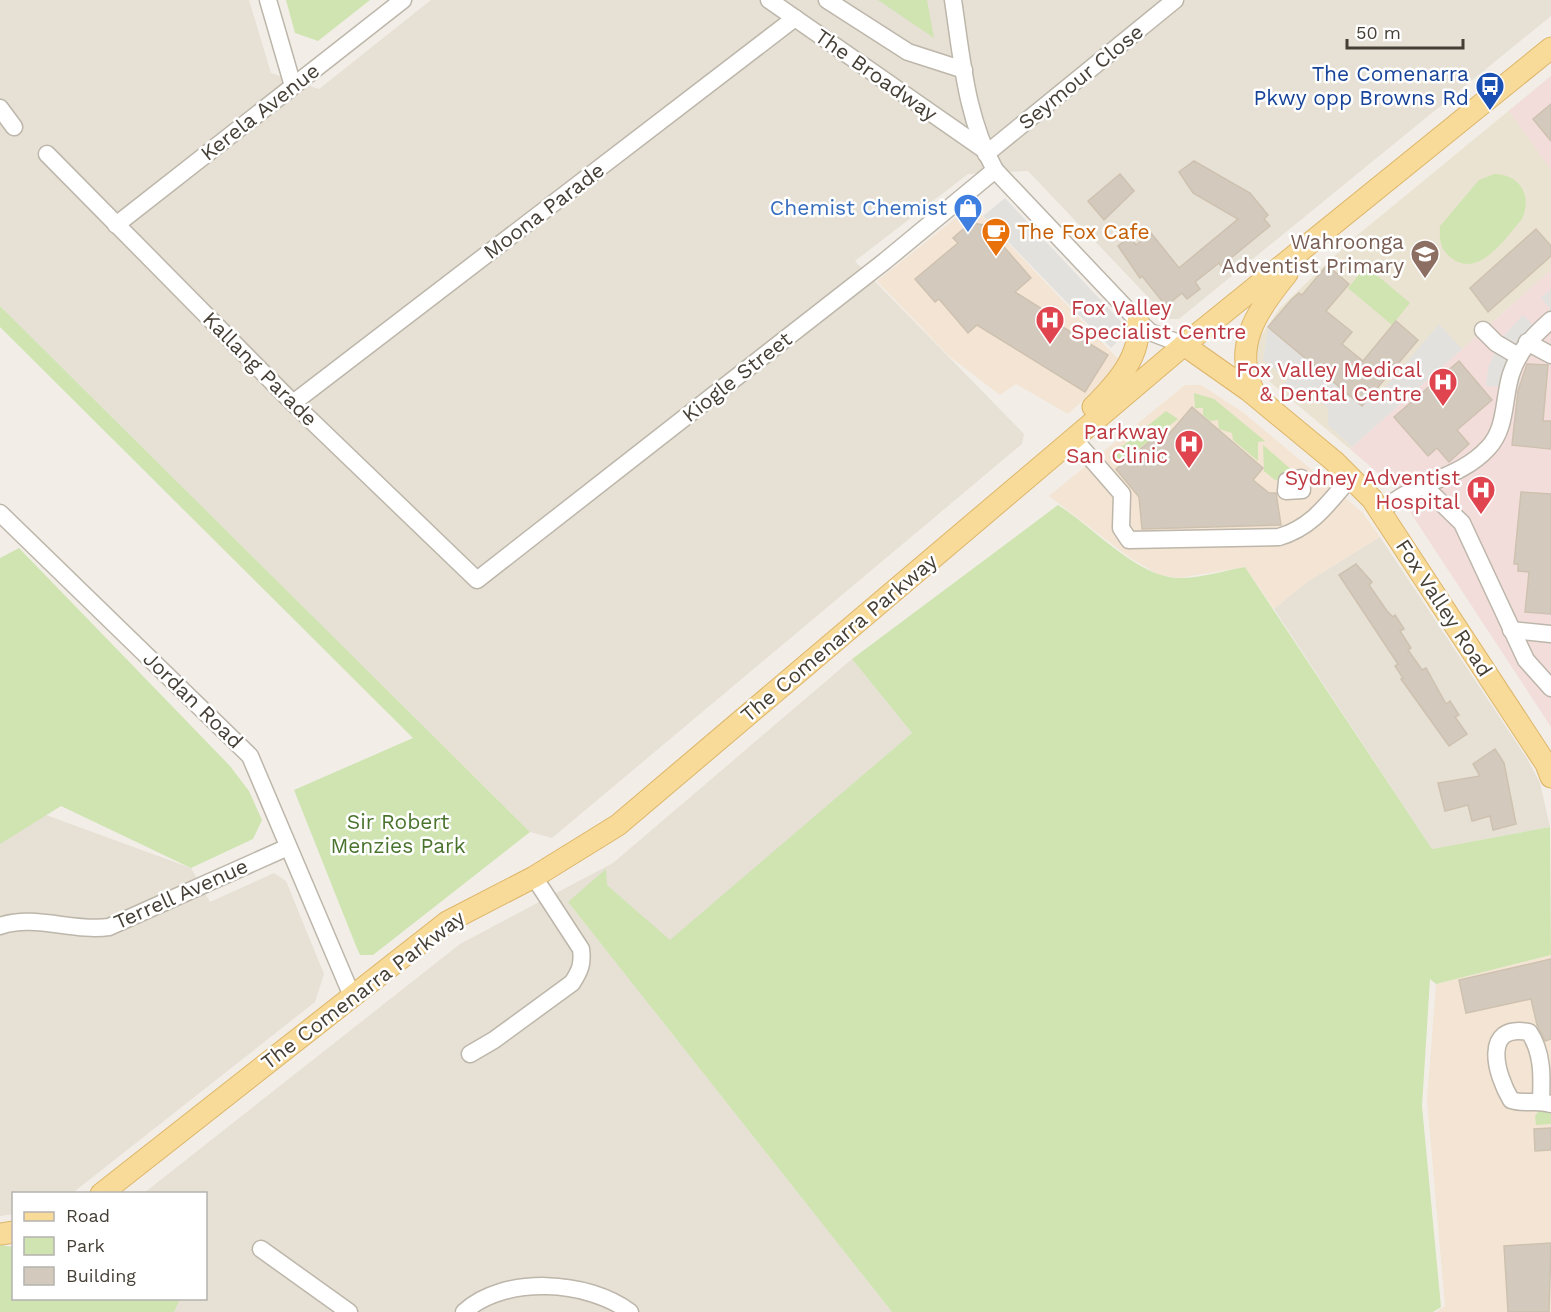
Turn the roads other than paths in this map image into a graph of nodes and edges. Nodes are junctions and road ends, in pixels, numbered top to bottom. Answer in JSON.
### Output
{"nodes":[{"id":1,"x":268,"y":0,"type":"edge"},
{"id":2,"x":403,"y":0,"type":"edge"},
{"id":3,"x":769,"y":0,"type":"edge"},
{"id":4,"x":827,"y":0,"type":"edge"},
{"id":5,"x":953,"y":0,"type":"edge"},
{"id":6,"x":1175,"y":0,"type":"edge"},
{"id":7,"x":795,"y":18,"type":"junction"},
{"id":8,"x":1551,"y":48,"type":"edge"},
{"id":9,"x":964,"y":70,"type":"junction"},
{"id":10,"x":293,"y":86,"type":"junction"},
{"id":11,"x":0,"y":108,"type":"edge"},
{"id":12,"x":14,"y":127,"type":"dead end"},
{"id":13,"x":985,"y":152,"type":"junction"},
{"id":14,"x":47,"y":154,"type":"dead end"},
{"id":15,"x":996,"y":170,"type":"junction"},
{"id":16,"x":116,"y":225,"type":"junction"},
{"id":17,"x":1311,"y":244,"type":"junction"},
{"id":18,"x":1551,"y":320,"type":"edge"},
{"id":19,"x":1138,"y":321,"type":"junction"},
{"id":20,"x":1483,"y":330,"type":"dead end"},
{"id":21,"x":1527,"y":342,"type":"junction"},
{"id":22,"x":1184,"y":345,"type":"junction"},
{"id":23,"x":1551,"y":355,"type":"edge"},
{"id":24,"x":1518,"y":356,"type":"junction"},
{"id":25,"x":1257,"y":397,"type":"junction"},
{"id":26,"x":293,"y":403,"type":"junction"},
{"id":27,"x":1074,"y":439,"type":"junction"},
{"id":28,"x":1049,"y":459,"type":"junction"},
{"id":29,"x":1351,"y":477,"type":"junction"},
{"id":30,"x":1424,"y":486,"type":"junction"},
{"id":31,"x":1380,"y":511,"type":"junction"},
{"id":32,"x":0,"y":513,"type":"edge"},
{"id":33,"x":477,"y":580,"type":"joint"},
{"id":34,"x":1511,"y":630,"type":"junction"},
{"id":35,"x":1551,"y":634,"type":"edge"},
{"id":36,"x":1551,"y":688,"type":"edge"},
{"id":37,"x":1551,"y":777,"type":"edge"},
{"id":38,"x":288,"y":847,"type":"junction"},
{"id":39,"x":534,"y":877,"type":"junction"},
{"id":40,"x":0,"y":926,"type":"edge"},
{"id":41,"x":352,"y":996,"type":"junction"},
{"id":42,"x":470,"y":1054,"type":"dead end"},
{"id":43,"x":104,"y":1192,"type":"edge"},
{"id":44,"x":261,"y":1250,"type":"dead end"},
{"id":45,"x":349,"y":1312,"type":"edge"},
{"id":46,"x":464,"y":1312,"type":"edge"},
{"id":47,"x":630,"y":1312,"type":"edge"}],
"edges":[{"from":1,"to":10,"type":"street"},
{"from":2,"to":10,"type":"street","name":"Kerela Avenue"},
{"from":3,"to":7,"type":"street","name":"The Broadway"},
{"from":4,"to":9,"type":"street","name":"The Broadway"},
{"from":5,"to":9,"type":"street","name":"Fox Valley Road"},
{"from":6,"to":13,"type":"street","name":"Seymour Close"},
{"from":7,"to":13,"type":"street","name":"The Broadway"},
{"from":7,"to":26,"type":"street","name":"Moona Parade"},
{"from":8,"to":17,"type":"main road","name":"The Comenarra Parkway"},
{"from":9,"to":13,"type":"street","name":"Fox Valley Road"},
{"from":10,"to":16,"type":"street","name":"Kerela Avenue"},
{"from":11,"to":12,"type":"street"},
{"from":13,"to":15,"type":"street","name":"Fox Valley Road"},
{"from":14,"to":16,"type":"street","name":"Kallang Parade"},
{"from":15,"to":19,"type":"street","name":"Fox Valley Road"},
{"from":15,"to":33,"type":"street","name":"Kiogle Street"},
{"from":16,"to":26,"type":"street","name":"Kallang Parade"},
{"from":17,"to":22,"type":"main road","name":"The Comenarra Parkway"},
{"from":17,"to":25,"type":"main road"},
{"from":18,"to":21,"type":"street"},
{"from":19,"to":22,"type":"street","name":"Fox Valley Road"},
{"from":19,"to":28,"type":"main road"},
{"from":20,"to":24,"type":"street"},
{"from":21,"to":23,"type":"street"},
{"from":21,"to":24,"type":"street"},
{"from":22,"to":25,"type":"main road","name":"Fox Valley Road"},
{"from":22,"to":27,"type":"main road","name":"The Comenarra Parkway"},
{"from":24,"to":30,"type":"street"},
{"from":25,"to":29,"type":"main road","name":"Fox Valley Road"},
{"from":26,"to":33,"type":"street","name":"Kallang Parade"},
{"from":27,"to":28,"type":"main road","name":"The Comenarra Parkway"},
{"from":27,"to":29,"type":"street"},
{"from":28,"to":39,"type":"main road","name":"The Comenarra Parkway"},
{"from":29,"to":31,"type":"main road","name":"Fox Valley Road"},
{"from":30,"to":31,"type":"street"},
{"from":30,"to":34,"type":"street"},
{"from":31,"to":37,"type":"main road","name":"Fox Valley Road"},
{"from":32,"to":38,"type":"street","name":"Jordan Road"},
{"from":34,"to":35,"type":"street"},
{"from":34,"to":36,"type":"street"},
{"from":38,"to":40,"type":"street","name":"Terrell Avenue"},
{"from":38,"to":41,"type":"street","name":"Jordan Road"},
{"from":39,"to":41,"type":"main road","name":"The Comenarra Parkway"},
{"from":39,"to":42,"type":"street"},
{"from":41,"to":43,"type":"main road","name":"The Comenarra Parkway"},
{"from":44,"to":45,"type":"street"},
{"from":46,"to":47,"type":"street"}]}
